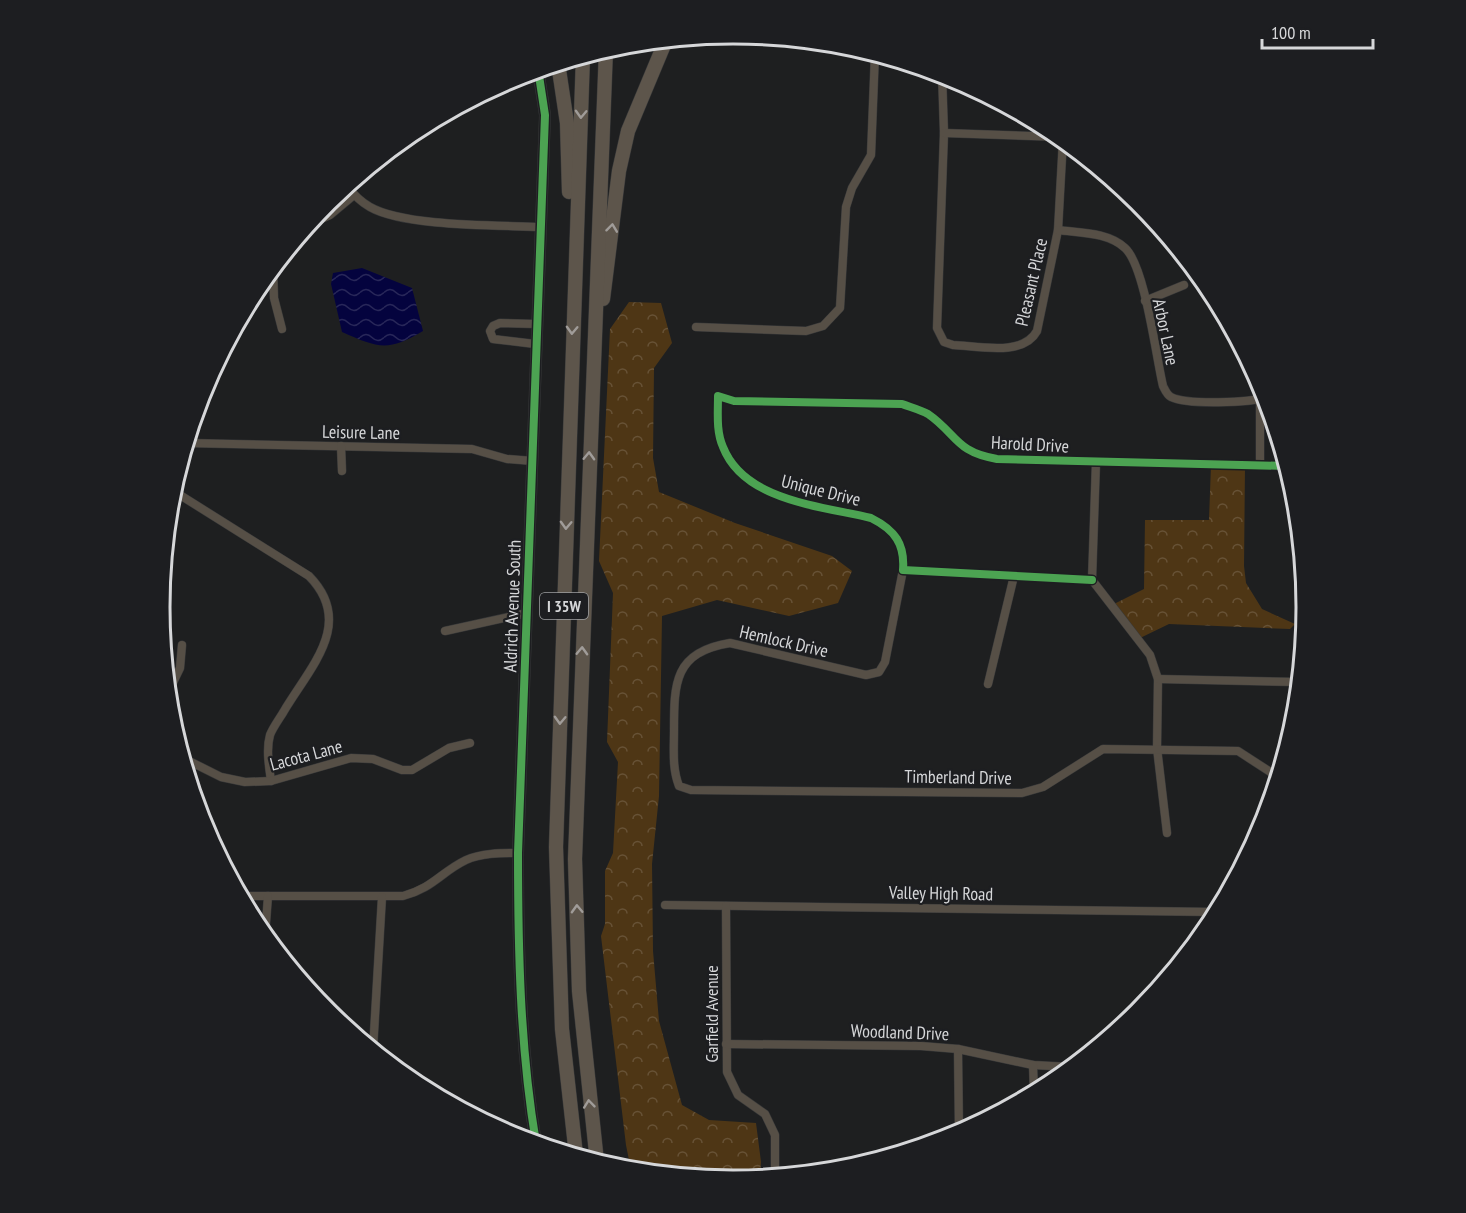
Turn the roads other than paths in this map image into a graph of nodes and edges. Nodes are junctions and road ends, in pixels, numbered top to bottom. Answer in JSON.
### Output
{"nodes":[{"id":1,"x":663,"y":48,"type":"edge"},
{"id":2,"x":606,"y":58,"type":"edge"},
{"id":3,"x":875,"y":62,"type":"edge"},
{"id":4,"x":583,"y":64,"type":"edge"},
{"id":5,"x":559,"y":71,"type":"edge"},
{"id":6,"x":539,"y":78,"type":"edge"},
{"id":7,"x":942,"y":84,"type":"edge"},
{"id":8,"x":944,"y":133,"type":"junction"},
{"id":9,"x":1045,"y":137,"type":"edge"},
{"id":10,"x":1062,"y":149,"type":"edge"},
{"id":11,"x":352,"y":192,"type":"edge"},
{"id":12,"x":354,"y":195,"type":"junction"},
{"id":13,"x":327,"y":216,"type":"edge"},
{"id":14,"x":541,"y":227,"type":"junction"},
{"id":15,"x":1058,"y":230,"type":"junction"},
{"id":16,"x":273,"y":282,"type":"edge"},
{"id":17,"x":1184,"y":285,"type":"dead end"},
{"id":18,"x":573,"y":299,"type":"junction"},
{"id":19,"x":1145,"y":301,"type":"junction"},
{"id":20,"x":536,"y":324,"type":"junction"},
{"id":21,"x":594,"y":327,"type":"junction"},
{"id":22,"x":696,"y":327,"type":"dead end"},
{"id":23,"x":282,"y":329,"type":"dead end"},
{"id":24,"x":535,"y":344,"type":"junction"},
{"id":25,"x":718,"y":396,"type":"joint"},
{"id":26,"x":1256,"y":400,"type":"edge"},
{"id":27,"x":1262,"y":416,"type":"edge"},
{"id":28,"x":195,"y":442,"type":"edge"},
{"id":29,"x":341,"y":446,"type":"junction"},
{"id":30,"x":533,"y":461,"type":"junction"},
{"id":31,"x":1096,"y":462,"type":"junction"},
{"id":32,"x":1260,"y":466,"type":"junction"},
{"id":33,"x":1278,"y":466,"type":"edge"},
{"id":34,"x":342,"y":471,"type":"dead end"},
{"id":35,"x":181,"y":496,"type":"edge"},
{"id":36,"x":903,"y":570,"type":"junction"},
{"id":37,"x":1014,"y":576,"type":"junction"},
{"id":38,"x":1092,"y":580,"type":"junction"},
{"id":39,"x":527,"y":613,"type":"junction"},
{"id":40,"x":445,"y":631,"type":"dead end"},
{"id":41,"x":182,"y":645,"type":"dead end"},
{"id":42,"x":175,"y":679,"type":"edge"},
{"id":43,"x":1158,"y":679,"type":"junction"},
{"id":44,"x":1291,"y":682,"type":"edge"},
{"id":45,"x":988,"y":684,"type":"dead end"},
{"id":46,"x":470,"y":743,"type":"dead end"},
{"id":47,"x":1157,"y":748,"type":"junction"},
{"id":48,"x":192,"y":763,"type":"edge"},
{"id":49,"x":1271,"y":772,"type":"edge"},
{"id":50,"x":271,"y":781,"type":"junction"},
{"id":51,"x":691,"y":790,"type":"joint"},
{"id":52,"x":1167,"y":833,"type":"dead end"},
{"id":53,"x":518,"y":853,"type":"junction"},
{"id":54,"x":250,"y":896,"type":"edge"},
{"id":55,"x":268,"y":896,"type":"junction"},
{"id":56,"x":382,"y":897,"type":"junction"},
{"id":57,"x":665,"y":905,"type":"dead end"},
{"id":58,"x":726,"y":906,"type":"junction"},
{"id":59,"x":1206,"y":912,"type":"edge"},
{"id":60,"x":266,"y":921,"type":"edge"},
{"id":61,"x":375,"y":1040,"type":"edge"},
{"id":62,"x":726,"y":1044,"type":"junction"},
{"id":63,"x":958,"y":1049,"type":"junction"},
{"id":64,"x":1033,"y":1065,"type":"junction"},
{"id":65,"x":1058,"y":1066,"type":"edge"},
{"id":66,"x":1034,"y":1082,"type":"edge"},
{"id":67,"x":959,"y":1122,"type":"edge"},
{"id":68,"x":535,"y":1134,"type":"edge"},
{"id":69,"x":575,"y":1147,"type":"edge"},
{"id":70,"x":596,"y":1152,"type":"edge"},
{"id":71,"x":775,"y":1168,"type":"edge"}],
"edges":[{"from":21,"to":1,"type":"highway","one_way":true},
{"from":2,"to":21,"type":"highway","number":"I 35W"},
{"from":3,"to":22,"type":"street"},
{"from":4,"to":18,"type":"highway","number":"I 35W","one_way":true},
{"from":5,"to":18,"type":"highway"},
{"from":6,"to":14,"type":"street","name":"Aldrich Avenue South"},
{"from":7,"to":8,"type":"street"},
{"from":8,"to":9,"type":"street"},
{"from":8,"to":15,"type":"street","name":"Pleasant Place"},
{"from":10,"to":15,"type":"street","name":"Pleasant Place"},
{"from":11,"to":12,"type":"street"},
{"from":12,"to":13,"type":"street"},
{"from":12,"to":14,"type":"street"},
{"from":14,"to":20,"type":"street","name":"Aldrich Avenue South"},
{"from":15,"to":19,"type":"street","name":"Arbor Lane"},
{"from":16,"to":23,"type":"street"},
{"from":17,"to":19,"type":"street"},
{"from":18,"to":69,"type":"highway","number":"I 35W","one_way":true},
{"from":19,"to":26,"type":"street","name":"Arbor Lane"},
{"from":20,"to":24,"type":"street","name":"Aldrich Avenue South"},
{"from":20,"to":24,"type":"street"},
{"from":70,"to":21,"type":"highway","number":"I 35W","one_way":true},
{"from":24,"to":30,"type":"street","name":"Aldrich Avenue South"},
{"from":25,"to":31,"type":"street","name":"Harold Drive"},
{"from":25,"to":36,"type":"street","name":"Unique Drive"},
{"from":27,"to":32,"type":"street"},
{"from":28,"to":29,"type":"street","name":"Leisure Lane"},
{"from":29,"to":30,"type":"street","name":"Leisure Lane"},
{"from":29,"to":34,"type":"street"},
{"from":30,"to":39,"type":"street","name":"Aldrich Avenue South"},
{"from":31,"to":32,"type":"street","name":"Harold Drive"},
{"from":31,"to":38,"type":"street"},
{"from":32,"to":33,"type":"street","name":"Harold Drive"},
{"from":35,"to":50,"type":"street"},
{"from":36,"to":37,"type":"street"},
{"from":36,"to":51,"type":"street","name":"Hemlock Drive"},
{"from":37,"to":38,"type":"street"},
{"from":37,"to":45,"type":"street"},
{"from":38,"to":43,"type":"street"},
{"from":39,"to":40,"type":"street"},
{"from":39,"to":53,"type":"street","name":"Aldrich Avenue South"},
{"from":41,"to":42,"type":"street"},
{"from":43,"to":44,"type":"street"},
{"from":43,"to":47,"type":"street"},
{"from":46,"to":50,"type":"street","name":"Lacota Lane"},
{"from":47,"to":49,"type":"street","name":"Timberland Drive"},
{"from":47,"to":51,"type":"street","name":"Timberland Drive"},
{"from":47,"to":52,"type":"street"},
{"from":48,"to":50,"type":"street","name":"Lacota Lane"},
{"from":53,"to":56,"type":"street"},
{"from":53,"to":68,"type":"street","name":"Aldrich Avenue South"},
{"from":54,"to":55,"type":"street"},
{"from":55,"to":56,"type":"street"},
{"from":55,"to":60,"type":"street"},
{"from":56,"to":61,"type":"street"},
{"from":57,"to":58,"type":"street","name":"Valley High Road"},
{"from":58,"to":59,"type":"street","name":"Valley High Road"},
{"from":58,"to":62,"type":"street","name":"Garfield Avenue"},
{"from":62,"to":63,"type":"street","name":"Woodland Drive"},
{"from":62,"to":71,"type":"street","name":"Garfield Avenue"},
{"from":63,"to":64,"type":"street","name":"Woodland Drive"},
{"from":63,"to":67,"type":"street"},
{"from":64,"to":65,"type":"street","name":"Woodland Drive"},
{"from":64,"to":66,"type":"street"}]}
